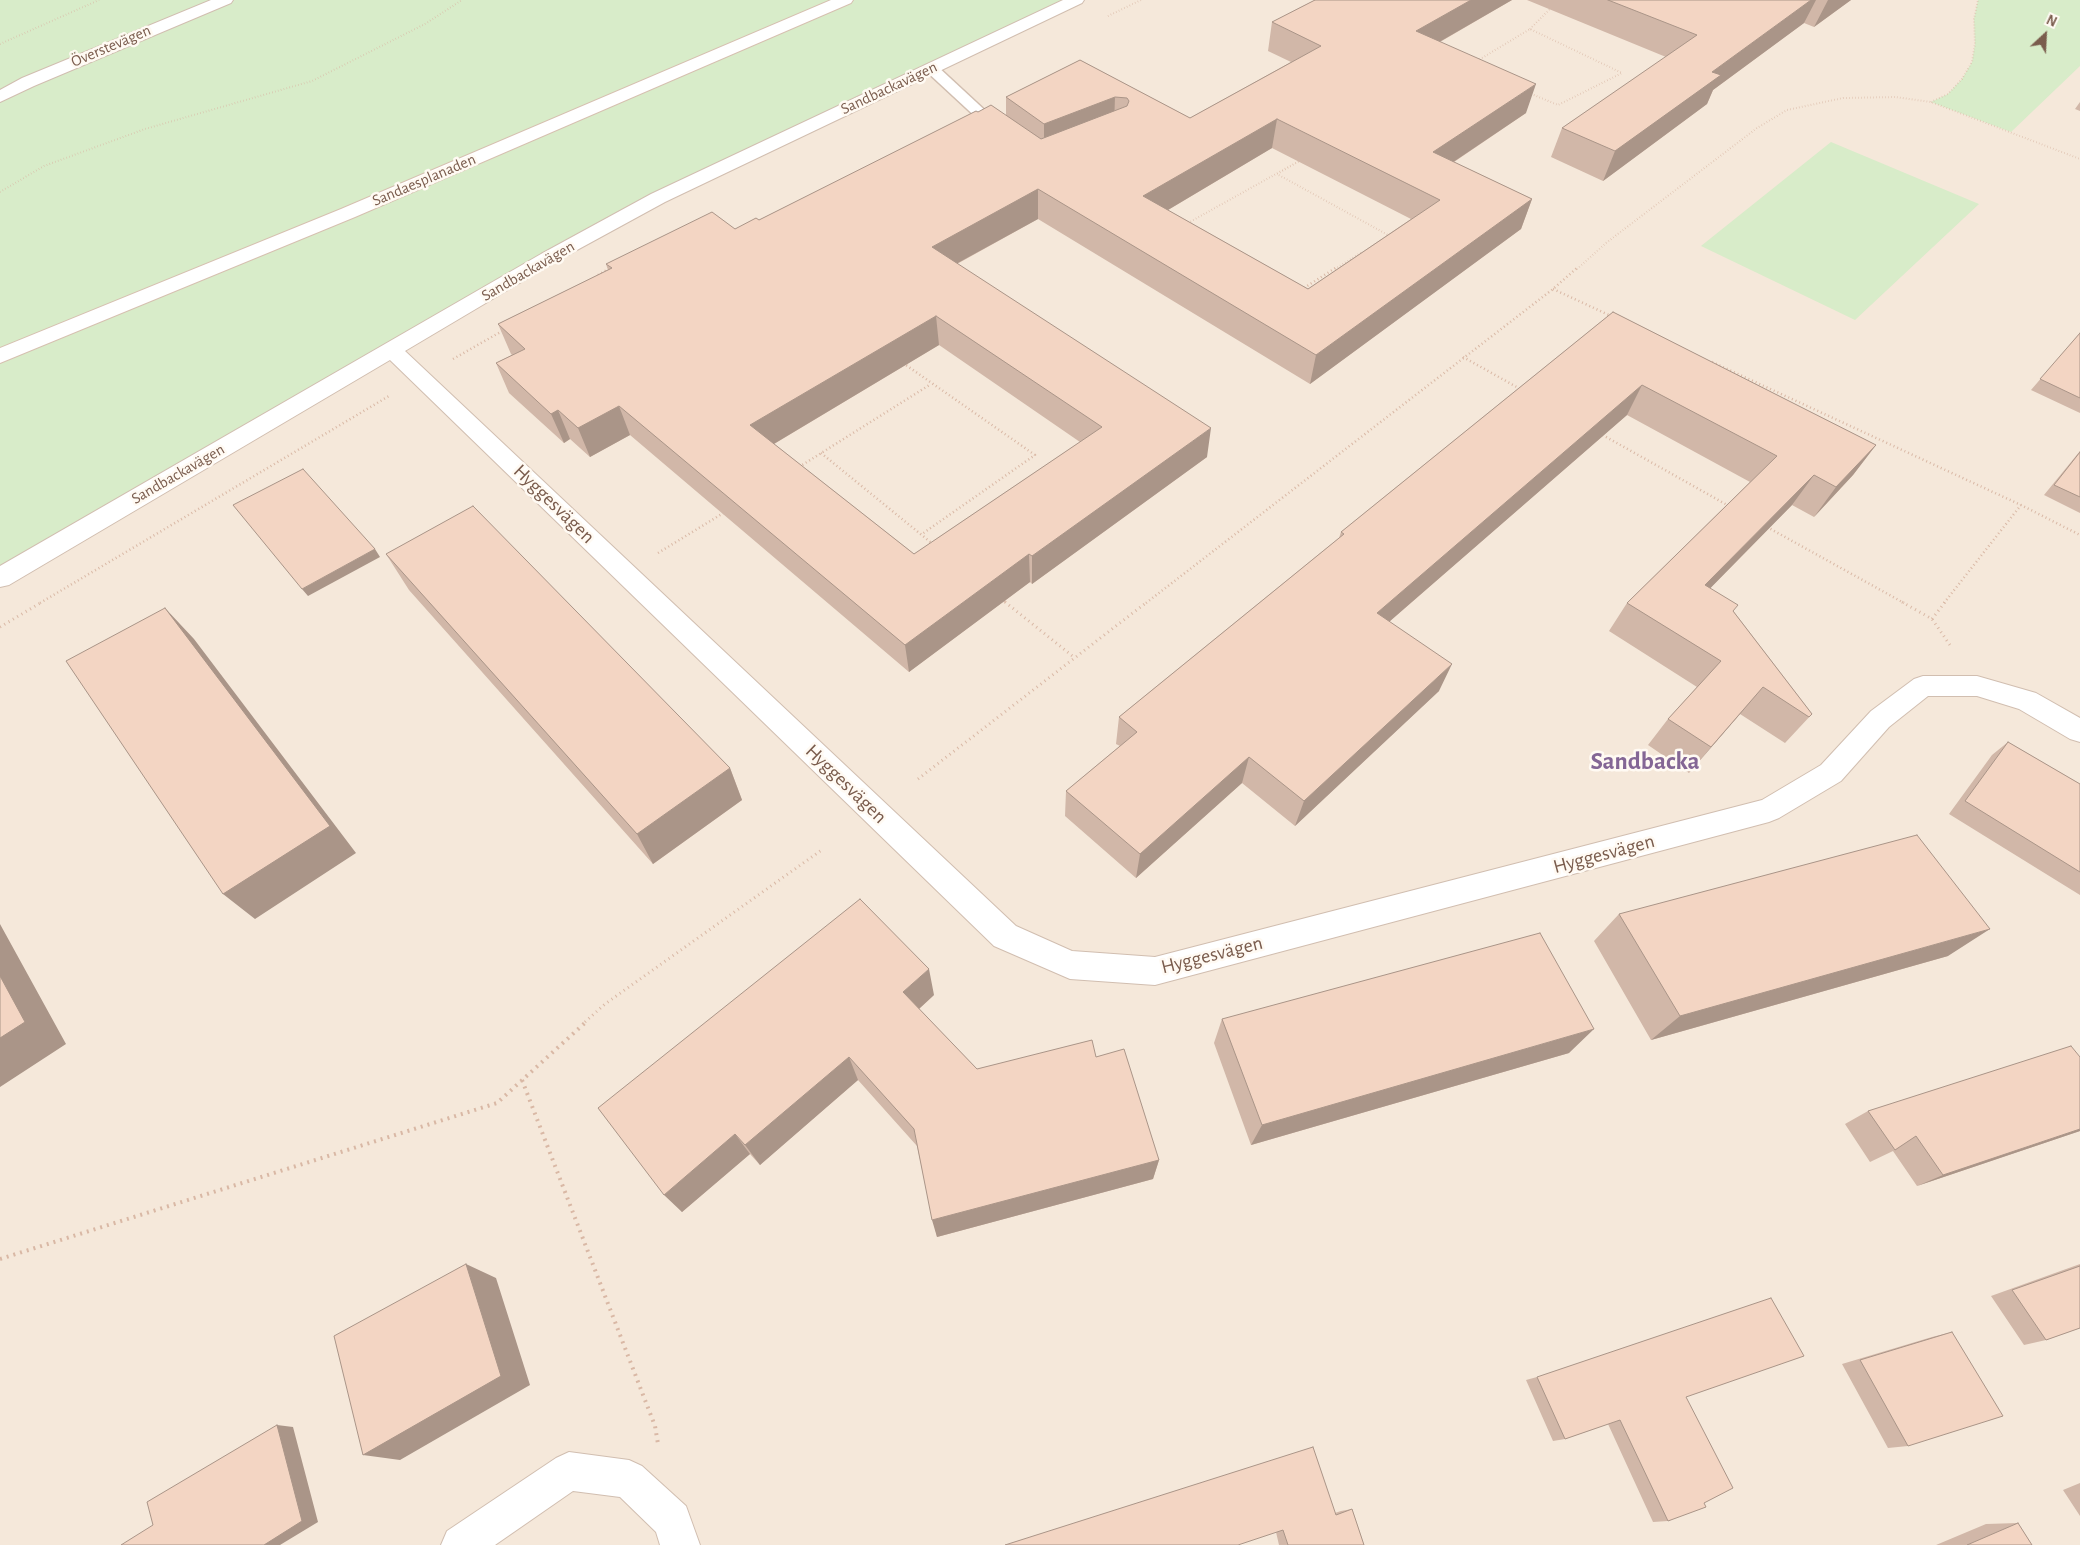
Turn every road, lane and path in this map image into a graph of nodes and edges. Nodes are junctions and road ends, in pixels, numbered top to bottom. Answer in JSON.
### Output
{"nodes":[{"id":1,"x":99,"y":0,"type":"edge"},
{"id":2,"x":225,"y":0,"type":"edge"},
{"id":3,"x":462,"y":0,"type":"edge"},
{"id":4,"x":845,"y":0,"type":"edge"},
{"id":5,"x":1076,"y":0,"type":"edge"},
{"id":6,"x":1141,"y":0,"type":"edge"},
{"id":7,"x":1978,"y":0,"type":"edge"},
{"id":8,"x":1553,"y":6,"type":"dead end"},
{"id":9,"x":1105,"y":17,"type":"dead end"},
{"id":10,"x":1530,"y":29,"type":"junction"},
{"id":11,"x":0,"y":44,"type":"edge"},
{"id":12,"x":1476,"y":61,"type":"edge"},
{"id":13,"x":931,"y":68,"type":"junction"},
{"id":14,"x":1522,"y":90,"type":"edge"},
{"id":15,"x":0,"y":97,"type":"edge"},
{"id":16,"x":1931,"y":102,"type":"junction"},
{"id":17,"x":1012,"y":140,"type":"edge"},
{"id":18,"x":2080,"y":159,"type":"edge"},
{"id":19,"x":0,"y":192,"type":"edge"},
{"id":20,"x":1197,"y":227,"type":"edge"},
{"id":21,"x":1381,"y":240,"type":"edge"},
{"id":22,"x":1364,"y":251,"type":"edge"},
{"id":23,"x":618,"y":264,"type":"edge"},
{"id":24,"x":592,"y":279,"type":"edge"},
{"id":25,"x":1297,"y":284,"type":"edge"},
{"id":26,"x":1553,"y":289,"type":"junction"},
{"id":27,"x":1616,"y":318,"type":"edge"},
{"id":28,"x":507,"y":328,"type":"edge"},
{"id":29,"x":393,"y":351,"type":"junction"},
{"id":30,"x":0,"y":356,"type":"edge"},
{"id":31,"x":1464,"y":357,"type":"junction"},
{"id":32,"x":1706,"y":359,"type":"edge"},
{"id":33,"x":901,"y":361,"type":"edge"},
{"id":34,"x":421,"y":377,"type":"junction"},
{"id":35,"x":931,"y":384,"type":"junction"},
{"id":36,"x":1524,"y":391,"type":"edge"},
{"id":37,"x":1594,"y":430,"type":"edge"},
{"id":38,"x":821,"y":453,"type":"junction"},
{"id":39,"x":796,"y":469,"type":"edge"},
{"id":40,"x":2021,"y":505,"type":"junction"},
{"id":41,"x":1732,"y":508,"type":"edge"},
{"id":42,"x":727,"y":510,"type":"edge"},
{"id":43,"x":1767,"y":527,"type":"edge"},
{"id":44,"x":922,"y":534,"type":"junction"},
{"id":45,"x":2080,"y":535,"type":"edge"},
{"id":46,"x":937,"y":547,"type":"edge"},
{"id":47,"x":625,"y":573,"type":"junction"},
{"id":48,"x":0,"y":578,"type":"edge"},
{"id":49,"x":998,"y":596,"type":"edge"},
{"id":50,"x":1932,"y":619,"type":"junction"},
{"id":51,"x":0,"y":627,"type":"edge"},
{"id":52,"x":1075,"y":658,"type":"junction"},
{"id":53,"x":1977,"y":686,"type":"junction"},
{"id":54,"x":2080,"y":731,"type":"edge"},
{"id":55,"x":918,"y":780,"type":"dead end"},
{"id":56,"x":823,"y":849,"type":"dead end"},
{"id":57,"x":522,"y":1080,"type":"junction"},
{"id":58,"x":0,"y":1259,"type":"edge"},
{"id":59,"x":676,"y":1533,"type":"edge"},
{"id":60,"x":461,"y":1545,"type":"edge"}],
"edges":[{"from":1,"to":11,"type":"path"},
{"from":2,"to":15,"type":"street","name":"Överstevägen"},
{"from":3,"to":19,"type":"path"},
{"from":4,"to":30,"type":"street","name":"Sandaesplanaden"},
{"from":5,"to":13,"type":"street","name":"Sandbackavägen"},
{"from":6,"to":9,"type":"path"},
{"from":7,"to":16,"type":"path"},
{"from":8,"to":10,"type":"path"},
{"from":10,"to":12,"type":"path"},
{"from":10,"to":14,"type":"path"},
{"from":13,"to":17,"type":"lane"},
{"from":13,"to":29,"type":"street","name":"Sandbackavägen"},
{"from":16,"to":18,"type":"path"},
{"from":16,"to":26,"type":"path"},
{"from":20,"to":21,"type":"path"},
{"from":22,"to":25,"type":"path"},
{"from":23,"to":24,"type":"path"},
{"from":26,"to":27,"type":"path"},
{"from":26,"to":31,"type":"path"},
{"from":28,"to":34,"type":"path"},
{"from":29,"to":34,"type":"street","name":"Hyggesvägen"},
{"from":29,"to":48,"type":"street","name":"Sandbackavägen"},
{"from":31,"to":36,"type":"path"},
{"from":31,"to":52,"type":"path"},
{"from":32,"to":40,"type":"path"},
{"from":33,"to":35,"type":"path"},
{"from":34,"to":47,"type":"street","name":"Hyggesvägen"},
{"from":34,"to":51,"type":"path"},
{"from":35,"to":38,"type":"path"},
{"from":35,"to":44,"type":"path"},
{"from":37,"to":41,"type":"path"},
{"from":38,"to":39,"type":"path"},
{"from":38,"to":44,"type":"path"},
{"from":40,"to":45,"type":"path"},
{"from":40,"to":50,"type":"path"},
{"from":42,"to":47,"type":"path"},
{"from":43,"to":50,"type":"path"},
{"from":44,"to":46,"type":"path"},
{"from":47,"to":53,"type":"street","name":"Hyggesvägen"},
{"from":49,"to":52,"type":"path"},
{"from":50,"to":53,"type":"path"},
{"from":52,"to":55,"type":"path"},
{"from":53,"to":54,"type":"street","name":"Hyggesvägen"},
{"from":56,"to":57,"type":"path"},
{"from":57,"to":58,"type":"path"},
{"from":57,"to":59,"type":"path"},
{"from":59,"to":60,"type":"street"}]}
